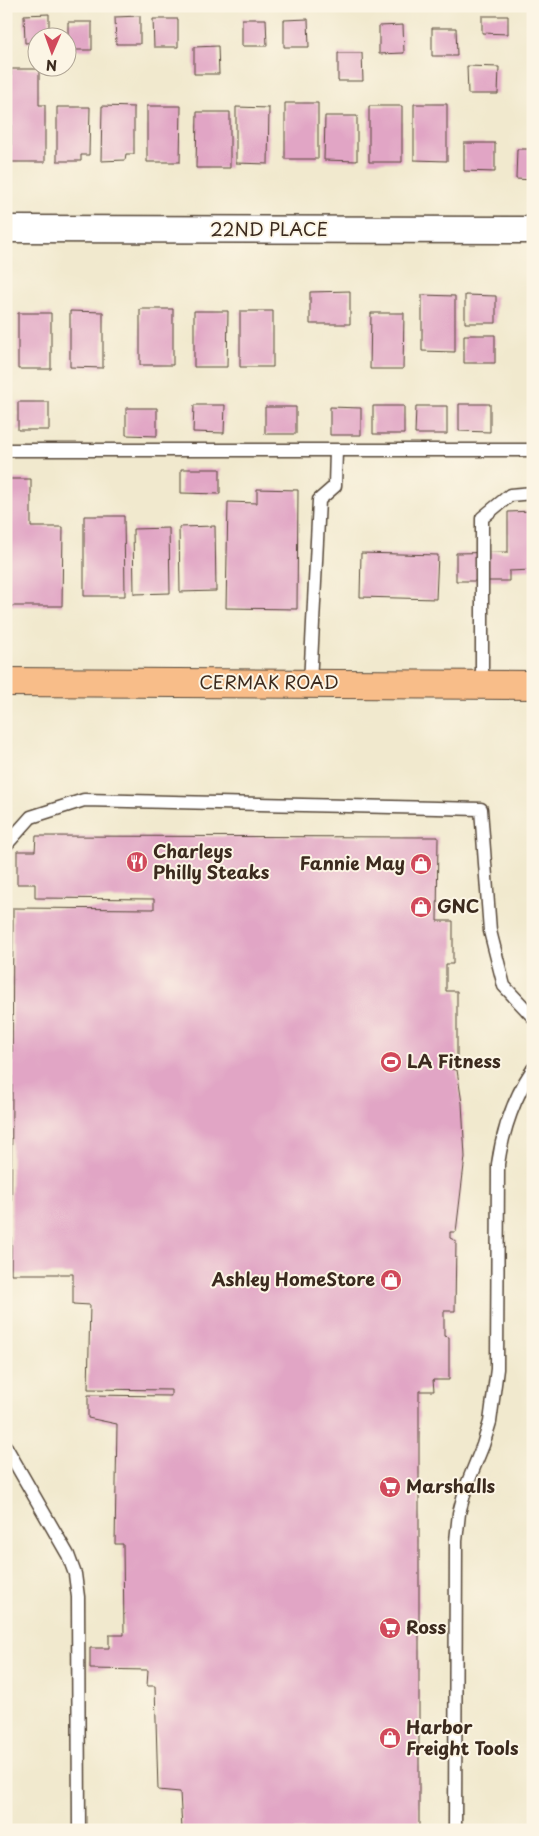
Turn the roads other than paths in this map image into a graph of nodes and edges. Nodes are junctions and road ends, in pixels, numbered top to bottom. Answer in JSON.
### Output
{"nodes":[{"id":1,"x":6,"y":229,"type":"edge"},
{"id":2,"x":533,"y":230,"type":"edge"},
{"id":3,"x":6,"y":450,"type":"edge"},
{"id":4,"x":336,"y":450,"type":"junction"},
{"id":5,"x":533,"y":450,"type":"edge"},
{"id":6,"x":533,"y":493,"type":"edge"},
{"id":7,"x":6,"y":682,"type":"edge"},
{"id":8,"x":310,"y":684,"type":"junction"},
{"id":9,"x":482,"y":684,"type":"junction"},
{"id":10,"x":533,"y":685,"type":"edge"},
{"id":11,"x":6,"y":845,"type":"edge"},
{"id":12,"x":533,"y":1017,"type":"edge"},
{"id":13,"x":533,"y":1069,"type":"edge"},
{"id":14,"x":6,"y":1447,"type":"edge"},
{"id":15,"x":79,"y":1830,"type":"edge"},
{"id":16,"x":455,"y":1830,"type":"edge"}],
"edges":[{"from":1,"to":2,"type":"street","name":"22ND PLACE"},
{"from":3,"to":4,"type":"lane"},
{"from":4,"to":5,"type":"lane"},
{"from":4,"to":8,"type":"lane"},
{"from":6,"to":9,"type":"lane"},
{"from":7,"to":8,"type":"main road","name":"CERMAK ROAD"},
{"from":8,"to":9,"type":"main road","name":"CERMAK ROAD"},
{"from":9,"to":10,"type":"main road","name":"CERMAK ROAD"},
{"from":11,"to":12,"type":"lane"},
{"from":13,"to":16,"type":"lane"},
{"from":14,"to":15,"type":"lane"}]}
